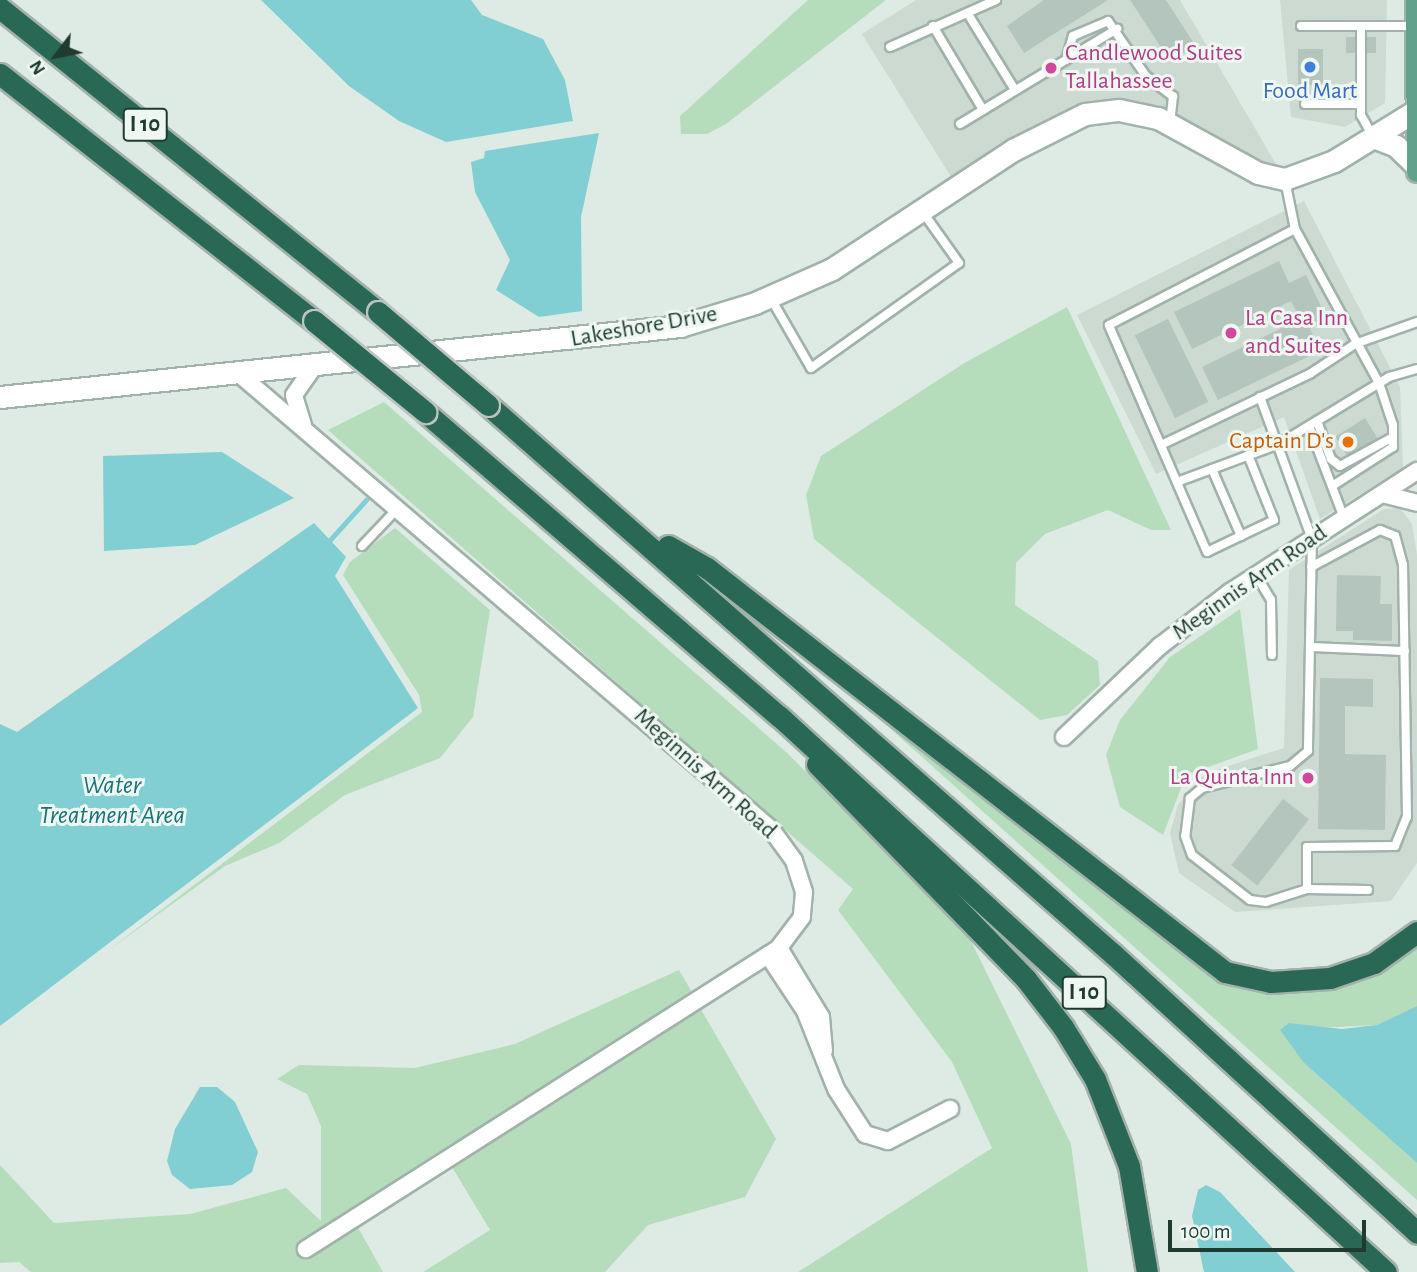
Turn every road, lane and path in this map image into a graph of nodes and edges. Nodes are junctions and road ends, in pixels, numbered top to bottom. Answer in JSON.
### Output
{"nodes":[{"id":1,"x":996,"y":0,"type":"edge"},
{"id":2,"x":1416,"y":0,"type":"edge"},
{"id":3,"x":0,"y":8,"type":"edge"},
{"id":4,"x":968,"y":14,"type":"junction"},
{"id":5,"x":933,"y":26,"type":"junction"},
{"id":6,"x":1301,"y":26,"type":"dead end"},
{"id":7,"x":1361,"y":26,"type":"junction"},
{"id":8,"x":1415,"y":26,"type":"junction"},
{"id":9,"x":1117,"y":29,"type":"junction"},
{"id":10,"x":890,"y":47,"type":"dead end"},
{"id":11,"x":1066,"y":60,"type":"junction"},
{"id":12,"x":0,"y":74,"type":"edge"},
{"id":13,"x":1015,"y":90,"type":"junction"},
{"id":14,"x":1305,"y":104,"type":"dead end"},
{"id":15,"x":1361,"y":104,"type":"junction"},
{"id":16,"x":983,"y":110,"type":"junction"},
{"id":17,"x":1415,"y":111,"type":"edge"},
{"id":18,"x":1170,"y":123,"type":"junction"},
{"id":19,"x":960,"y":124,"type":"dead end"},
{"id":20,"x":1373,"y":137,"type":"junction"},
{"id":21,"x":1417,"y":169,"type":"edge"},
{"id":22,"x":1285,"y":179,"type":"junction"},
{"id":23,"x":921,"y":210,"type":"junction"},
{"id":24,"x":1294,"y":229,"type":"junction"},
{"id":25,"x":770,"y":297,"type":"junction"},
{"id":26,"x":1417,"y":322,"type":"edge"},
{"id":27,"x":1355,"y":344,"type":"junction"},
{"id":28,"x":315,"y":365,"type":"junction"},
{"id":29,"x":1417,"y":369,"type":"edge"},
{"id":30,"x":238,"y":373,"type":"junction"},
{"id":31,"x":1379,"y":383,"type":"junction"},
{"id":32,"x":0,"y":397,"type":"edge"},
{"id":33,"x":1260,"y":397,"type":"junction"},
{"id":34,"x":1318,"y":421,"type":"junction"},
{"id":35,"x":1309,"y":426,"type":"junction"},
{"id":36,"x":304,"y":427,"type":"junction"},
{"id":37,"x":1393,"y":437,"type":"junction"},
{"id":38,"x":1279,"y":444,"type":"junction"},
{"id":39,"x":1161,"y":445,"type":"junction"},
{"id":40,"x":1248,"y":455,"type":"junction"},
{"id":41,"x":1212,"y":468,"type":"junction"},
{"id":42,"x":1417,"y":471,"type":"edge"},
{"id":43,"x":1177,"y":482,"type":"junction"},
{"id":44,"x":1332,"y":486,"type":"junction"},
{"id":45,"x":1382,"y":494,"type":"junction"},
{"id":46,"x":1417,"y":503,"type":"edge"},
{"id":47,"x":398,"y":508,"type":"junction"},
{"id":48,"x":1344,"y":518,"type":"junction"},
{"id":49,"x":632,"y":526,"type":"junction"},
{"id":50,"x":1241,"y":536,"type":"junction"},
{"id":51,"x":1312,"y":539,"type":"junction"},
{"id":52,"x":362,"y":546,"type":"dead end"},
{"id":53,"x":1311,"y":567,"type":"junction"},
{"id":54,"x":1256,"y":575,"type":"junction"},
{"id":55,"x":1310,"y":647,"type":"junction"},
{"id":56,"x":1405,"y":651,"type":"junction"},
{"id":57,"x":1272,"y":655,"type":"dead end"},
{"id":58,"x":779,"y":716,"type":"junction"},
{"id":59,"x":1064,"y":737,"type":"dead end"},
{"id":60,"x":1307,"y":889,"type":"junction"},
{"id":61,"x":1368,"y":890,"type":"dead end"},
{"id":62,"x":1417,"y":932,"type":"edge"},
{"id":63,"x":773,"y":952,"type":"junction"},
{"id":64,"x":950,"y":1108,"type":"dead end"},
{"id":65,"x":1417,"y":1233,"type":"edge"},
{"id":66,"x":306,"y":1249,"type":"dead end"},
{"id":67,"x":1147,"y":1272,"type":"edge"},
{"id":68,"x":1386,"y":1272,"type":"edge"}],
"edges":[{"from":1,"to":4,"type":"lane"},
{"from":2,"to":8,"type":"main road"},
{"from":3,"to":49,"type":"highway","number":"I 10","bridge":true},
{"from":4,"to":5,"type":"lane"},
{"from":4,"to":13,"type":"lane"},
{"from":5,"to":10,"type":"lane"},
{"from":5,"to":16,"type":"lane"},
{"from":6,"to":7,"type":"lane"},
{"from":7,"to":8,"type":"lane"},
{"from":7,"to":15,"type":"lane"},
{"from":8,"to":17,"type":"main road"},
{"from":9,"to":11,"type":"lane"},
{"from":9,"to":11,"type":"lane"},
{"from":9,"to":18,"type":"lane"},
{"from":11,"to":13,"type":"lane"},
{"from":12,"to":58,"type":"highway","number":"I 10","bridge":true},
{"from":13,"to":16,"type":"lane"},
{"from":14,"to":15,"type":"lane"},
{"from":15,"to":20,"type":"lane"},
{"from":16,"to":19,"type":"lane"},
{"from":17,"to":20,"type":"street"},
{"from":17,"to":21,"type":"main road"},
{"from":18,"to":22,"type":"street","name":"Lakeshore Drive"},
{"from":18,"to":23,"type":"street","name":"Lakeshore Drive"},
{"from":20,"to":21,"type":"street"},
{"from":20,"to":22,"type":"street"},
{"from":22,"to":24,"type":"lane"},
{"from":23,"to":25,"type":"street","name":"Lakeshore Drive"},
{"from":23,"to":25,"type":"lane"},
{"from":24,"to":27,"type":"lane"},
{"from":24,"to":39,"type":"lane"},
{"from":25,"to":28,"type":"street","name":"Lakeshore Drive"},
{"from":26,"to":27,"type":"lane"},
{"from":27,"to":31,"type":"lane"},
{"from":27,"to":33,"type":"lane"},
{"from":28,"to":30,"type":"street","name":"Lakeshore Drive"},
{"from":28,"to":36,"type":"street"},
{"from":29,"to":31,"type":"lane"},
{"from":30,"to":32,"type":"street","name":"Lakeshore Drive"},
{"from":30,"to":36,"type":"street","name":"Meginnis Arm Road"},
{"from":31,"to":34,"type":"lane"},
{"from":31,"to":37,"type":"lane"},
{"from":33,"to":38,"type":"lane"},
{"from":33,"to":39,"type":"lane"},
{"from":34,"to":35,"type":"lane"},
{"from":34,"to":37,"type":"lane"},
{"from":35,"to":38,"type":"lane"},
{"from":35,"to":44,"type":"lane"},
{"from":36,"to":47,"type":"street","name":"Meginnis Arm Road"},
{"from":37,"to":44,"type":"lane"},
{"from":38,"to":40,"type":"lane"},
{"from":38,"to":51,"type":"lane"},
{"from":39,"to":43,"type":"lane"},
{"from":40,"to":41,"type":"lane"},
{"from":40,"to":50,"type":"lane"},
{"from":41,"to":43,"type":"lane"},
{"from":41,"to":50,"type":"lane"},
{"from":42,"to":45,"type":"street","name":"Meginnis Arm Road"},
{"from":43,"to":50,"type":"lane"},
{"from":44,"to":48,"type":"lane"},
{"from":45,"to":46,"type":"street"},
{"from":45,"to":48,"type":"street","name":"Meginnis Arm Road"},
{"from":47,"to":52,"type":"lane"},
{"from":47,"to":63,"type":"street","name":"Meginnis Arm Road"},
{"from":48,"to":51,"type":"street","name":"Meginnis Arm Road"},
{"from":49,"to":62,"type":"highway"},
{"from":49,"to":65,"type":"highway","number":"I 10"},
{"from":51,"to":53,"type":"lane"},
{"from":51,"to":54,"type":"street","name":"Meginnis Arm Road"},
{"from":53,"to":55,"type":"lane"},
{"from":53,"to":56,"type":"lane"},
{"from":54,"to":57,"type":"lane"},
{"from":54,"to":59,"type":"street","name":"Meginnis Arm Road"},
{"from":55,"to":56,"type":"lane"},
{"from":55,"to":60,"type":"lane"},
{"from":56,"to":60,"type":"lane"},
{"from":58,"to":67,"type":"highway"},
{"from":58,"to":68,"type":"highway","number":"I 10"},
{"from":60,"to":61,"type":"lane"},
{"from":63,"to":64,"type":"street"},
{"from":63,"to":66,"type":"street","name":"Meginnis Arm Road"}]}
